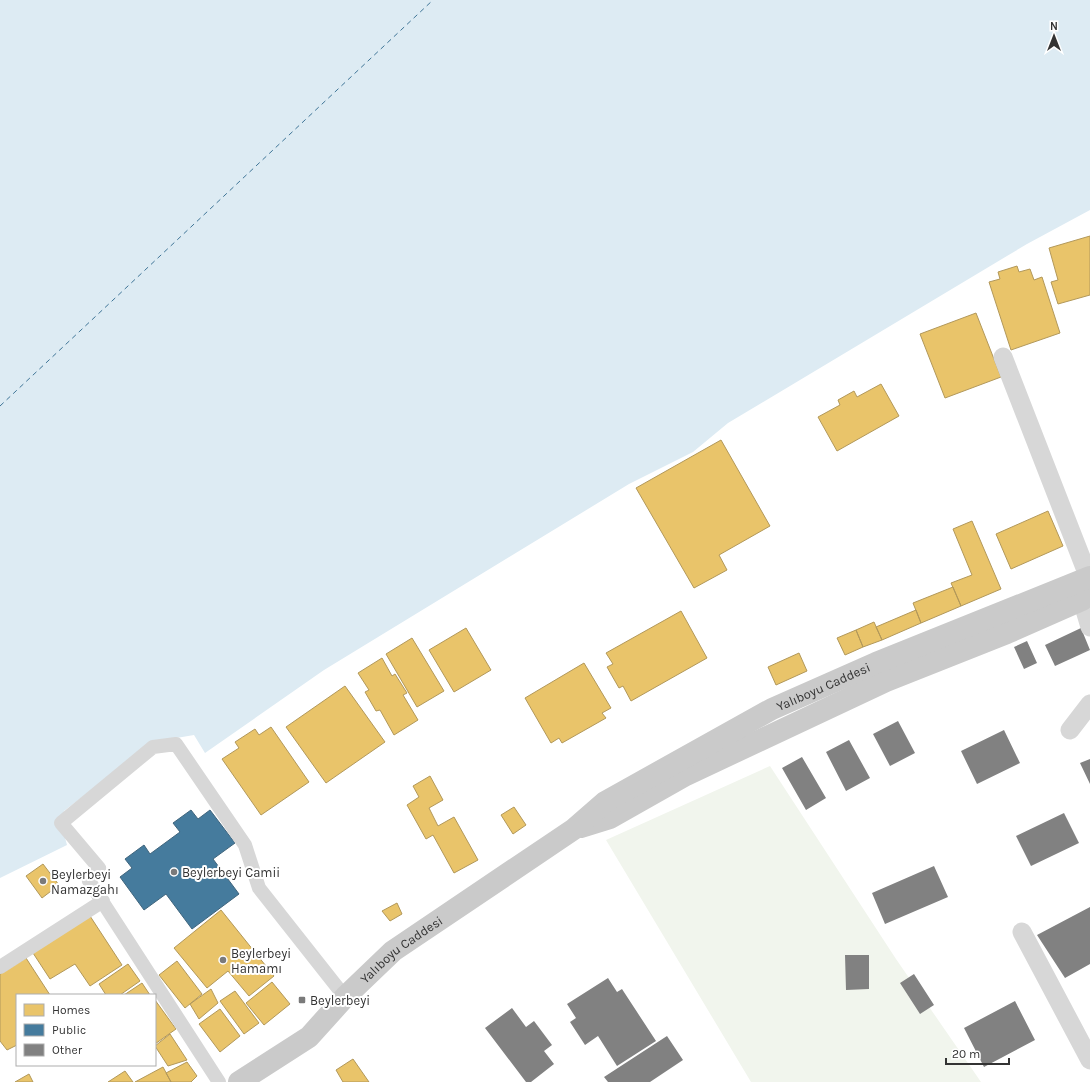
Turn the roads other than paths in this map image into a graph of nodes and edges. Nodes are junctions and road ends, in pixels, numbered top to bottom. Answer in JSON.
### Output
{"nodes":[{"id":1,"x":1002,"y":357,"type":"dead end"},
{"id":2,"x":1090,"y":578,"type":"edge"},
{"id":3,"x":1086,"y":597,"type":"edge"},
{"id":4,"x":1090,"y":627,"type":"edge"},
{"id":5,"x":1090,"y":704,"type":"edge"},
{"id":6,"x":1070,"y":730,"type":"dead end"},
{"id":7,"x":574,"y":829,"type":"junction"},
{"id":8,"x":103,"y":901,"type":"junction"},
{"id":9,"x":1022,"y":932,"type":"dead end"},
{"id":10,"x":0,"y":967,"type":"edge"},
{"id":11,"x":345,"y":997,"type":"junction"},
{"id":12,"x":1090,"y":1060,"type":"edge"},
{"id":13,"x":219,"y":1082,"type":"edge"},
{"id":14,"x":239,"y":1082,"type":"edge"}],
"edges":[{"from":1,"to":2,"type":"street"},
{"from":2,"to":7,"type":"main road","name":"Yalıboyu Caddesi"},
{"from":3,"to":4,"type":"street"},
{"from":3,"to":7,"type":"main road","name":"Yalıboyu Caddesi"},
{"from":5,"to":6,"type":"street"},
{"from":7,"to":11,"type":"main road","name":"Yalıboyu Caddesi"},
{"from":8,"to":10,"type":"street"},
{"from":8,"to":11,"type":"street"},
{"from":8,"to":13,"type":"street"},
{"from":9,"to":12,"type":"street"},
{"from":11,"to":14,"type":"main road","name":"Yalıboyu Caddesi"}]}
